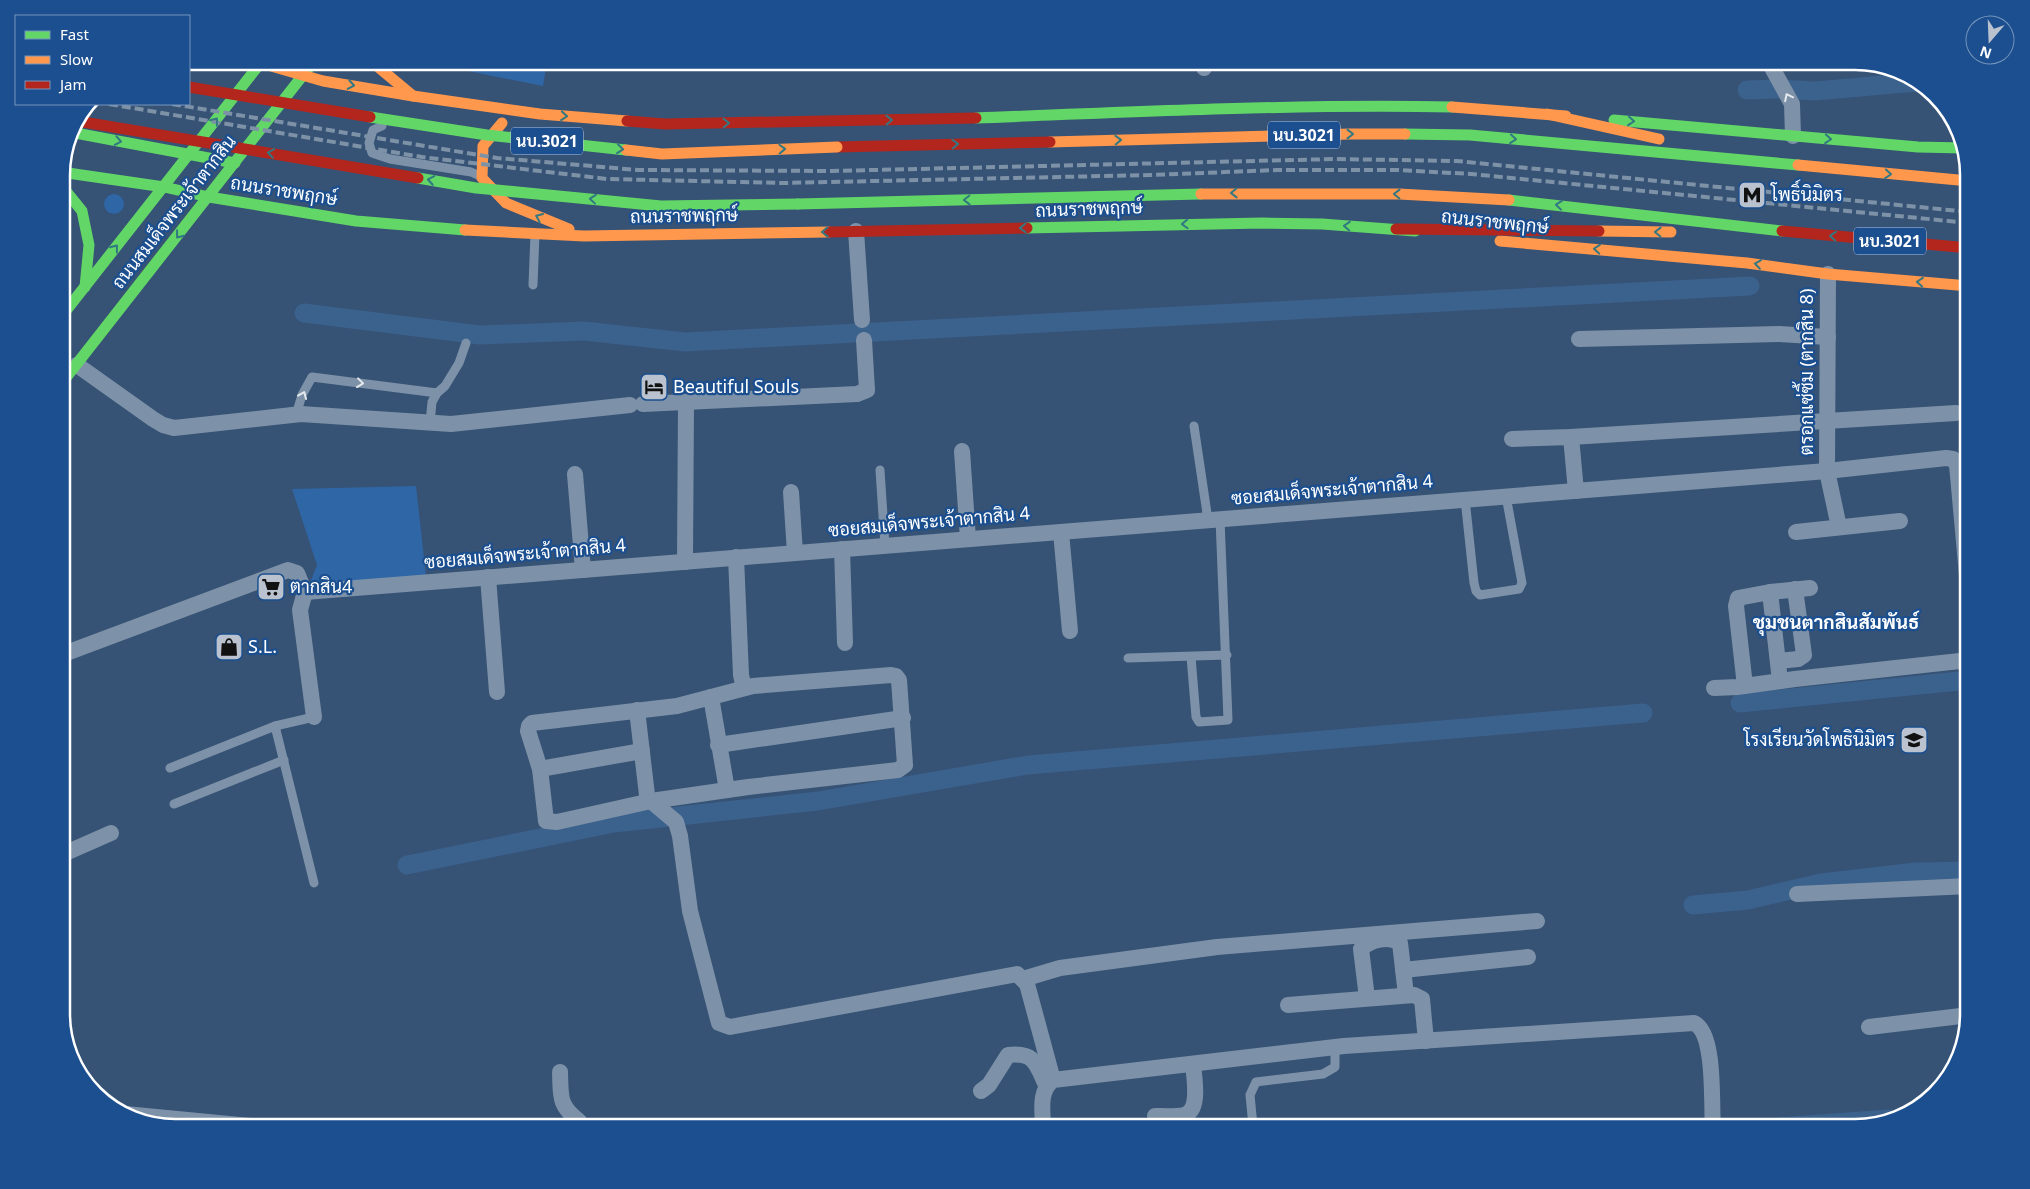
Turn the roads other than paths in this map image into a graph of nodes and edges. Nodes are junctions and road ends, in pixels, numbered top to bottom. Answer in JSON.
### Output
{"nodes":[{"id":1,"x":253,"y":70,"type":"edge"},
{"id":2,"x":289,"y":70,"type":"edge"},
{"id":3,"x":307,"y":70,"type":"edge"},
{"id":4,"x":382,"y":70,"type":"edge"},
{"id":5,"x":1773,"y":70,"type":"edge"},
{"id":6,"x":304,"y":74,"type":"junction"},
{"id":7,"x":190,"y":86,"type":"edge"},
{"id":8,"x":413,"y":96,"type":"junction"},
{"id":9,"x":540,"y":114,"type":"junction"},
{"id":10,"x":1547,"y":114,"type":"junction"},
{"id":11,"x":85,"y":122,"type":"edge"},
{"id":12,"x":495,"y":131,"type":"junction"},
{"id":13,"x":79,"y":134,"type":"edge"},
{"id":14,"x":1793,"y":136,"type":"junction"},
{"id":15,"x":1956,"y":148,"type":"edge"},
{"id":16,"x":188,"y":154,"type":"junction"},
{"id":17,"x":235,"y":163,"type":"junction"},
{"id":18,"x":1770,"y":163,"type":"junction"},
{"id":19,"x":70,"y":173,"type":"edge"},
{"id":20,"x":482,"y":178,"type":"junction"},
{"id":21,"x":1960,"y":179,"type":"edge"},
{"id":22,"x":164,"y":187,"type":"junction"},
{"id":23,"x":70,"y":195,"type":"edge"},
{"id":24,"x":209,"y":197,"type":"junction"},
{"id":25,"x":1396,"y":230,"type":"junction"},
{"id":26,"x":856,"y":231,"type":"junction"},
{"id":27,"x":535,"y":234,"type":"junction"},
{"id":28,"x":1812,"y":234,"type":"junction"},
{"id":29,"x":584,"y":236,"type":"junction"},
{"id":30,"x":1960,"y":247,"type":"edge"},
{"id":31,"x":1828,"y":274,"type":"junction"},
{"id":32,"x":532,"y":285,"type":"dead end"},
{"id":33,"x":1960,"y":285,"type":"edge"},
{"id":34,"x":85,"y":287,"type":"junction"},
{"id":35,"x":70,"y":307,"type":"edge"},
{"id":36,"x":862,"y":320,"type":"dead end"},
{"id":37,"x":1828,"y":337,"type":"junction"},
{"id":38,"x":1579,"y":339,"type":"dead end"},
{"id":39,"x":864,"y":340,"type":"dead end"},
{"id":40,"x":466,"y":343,"type":"dead end"},
{"id":41,"x":76,"y":365,"type":"junction"},
{"id":42,"x":70,"y":373,"type":"edge"},
{"id":43,"x":437,"y":393,"type":"junction"},
{"id":44,"x":686,"y":403,"type":"junction"},
{"id":45,"x":1956,"y":413,"type":"dead end"},
{"id":46,"x":296,"y":415,"type":"junction"},
{"id":47,"x":1827,"y":422,"type":"junction"},
{"id":48,"x":430,"y":423,"type":"junction"},
{"id":49,"x":1194,"y":426,"type":"dead end"},
{"id":50,"x":1571,"y":437,"type":"junction"},
{"id":51,"x":1512,"y":439,"type":"dead end"},
{"id":52,"x":962,"y":451,"type":"dead end"},
{"id":53,"x":880,"y":470,"type":"dead end"},
{"id":54,"x":1827,"y":471,"type":"junction"},
{"id":55,"x":575,"y":474,"type":"dead end"},
{"id":56,"x":1960,"y":486,"type":"edge"},
{"id":57,"x":1576,"y":490,"type":"junction"},
{"id":58,"x":791,"y":492,"type":"dead end"},
{"id":59,"x":1506,"y":496,"type":"junction"},
{"id":60,"x":1465,"y":499,"type":"junction"},
{"id":61,"x":1214,"y":519,"type":"junction"},
{"id":62,"x":1900,"y":521,"type":"dead end"},
{"id":63,"x":1839,"y":526,"type":"junction"},
{"id":64,"x":1061,"y":532,"type":"junction"},
{"id":65,"x":1796,"y":532,"type":"dead end"},
{"id":66,"x":968,"y":539,"type":"junction"},
{"id":67,"x":884,"y":546,"type":"junction"},
{"id":68,"x":842,"y":549,"type":"junction"},
{"id":69,"x":796,"y":553,"type":"junction"},
{"id":70,"x":736,"y":557,"type":"junction"},
{"id":71,"x":684,"y":562,"type":"junction"},
{"id":72,"x":583,"y":570,"type":"junction"},
{"id":73,"x":488,"y":577,"type":"junction"},
{"id":74,"x":305,"y":592,"type":"junction"},
{"id":75,"x":1770,"y":592,"type":"junction"},
{"id":76,"x":1070,"y":631,"type":"dead end"},
{"id":77,"x":845,"y":643,"type":"dead end"},
{"id":78,"x":70,"y":652,"type":"edge"},
{"id":79,"x":1227,"y":655,"type":"junction"},
{"id":80,"x":1191,"y":657,"type":"junction"},
{"id":81,"x":1128,"y":658,"type":"dead end"},
{"id":82,"x":1778,"y":661,"type":"junction"},
{"id":83,"x":1960,"y":661,"type":"edge"},
{"id":84,"x":1780,"y":681,"type":"junction"},
{"id":85,"x":1745,"y":686,"type":"junction"},
{"id":86,"x":744,"y":688,"type":"junction"},
{"id":87,"x":1714,"y":688,"type":"dead end"},
{"id":88,"x":497,"y":692,"type":"dead end"},
{"id":89,"x":711,"y":697,"type":"junction"},
{"id":90,"x":637,"y":710,"type":"junction"},
{"id":91,"x":314,"y":717,"type":"joint"},
{"id":92,"x":903,"y":718,"type":"junction"},
{"id":93,"x":275,"y":726,"type":"junction"},
{"id":94,"x":718,"y":746,"type":"junction"},
{"id":95,"x":642,"y":752,"type":"junction"},
{"id":96,"x":284,"y":760,"type":"junction"},
{"id":97,"x":170,"y":768,"type":"dead end"},
{"id":98,"x":540,"y":769,"type":"junction"},
{"id":99,"x":727,"y":790,"type":"junction"},
{"id":100,"x":651,"y":801,"type":"junction"},
{"id":101,"x":174,"y":804,"type":"dead end"},
{"id":102,"x":111,"y":834,"type":"dead end"},
{"id":103,"x":70,"y":852,"type":"edge"},
{"id":104,"x":314,"y":883,"type":"dead end"},
{"id":105,"x":1960,"y":886,"type":"edge"},
{"id":106,"x":1797,"y":894,"type":"dead end"},
{"id":107,"x":1537,"y":921,"type":"dead end"},
{"id":108,"x":1528,"y":957,"type":"dead end"},
{"id":109,"x":1403,"y":970,"type":"junction"},
{"id":110,"x":1023,"y":979,"type":"junction"},
{"id":111,"x":1406,"y":995,"type":"junction"},
{"id":112,"x":1366,"y":998,"type":"junction"},
{"id":113,"x":1288,"y":1005,"type":"dead end"},
{"id":114,"x":1960,"y":1016,"type":"edge"},
{"id":115,"x":1869,"y":1027,"type":"dead end"},
{"id":116,"x":1426,"y":1041,"type":"junction"},
{"id":117,"x":1336,"y":1047,"type":"junction"},
{"id":118,"x":1193,"y":1064,"type":"junction"},
{"id":119,"x":560,"y":1072,"type":"dead end"},
{"id":120,"x":1050,"y":1083,"type":"junction"},
{"id":121,"x":980,"y":1091,"type":"dead end"},
{"id":122,"x":1155,"y":1116,"type":"dead end"},
{"id":123,"x":157,"y":1117,"type":"edge"},
{"id":124,"x":178,"y":1119,"type":"edge"},
{"id":125,"x":576,"y":1119,"type":"edge"},
{"id":126,"x":1043,"y":1119,"type":"edge"},
{"id":127,"x":1252,"y":1119,"type":"edge"},
{"id":128,"x":1712,"y":1119,"type":"edge"}],
"edges":[{"from":16,"to":1,"type":"main road","name":"ถนนสมเด็จพระเจ้าตากสิน","one_way":true},
{"from":2,"to":6,"type":"main road","number":"นบ.3021"},
{"from":3,"to":6,"type":"main road","name":"ถนนสมเด็จพระเจ้าตากสิน"},
{"from":4,"to":8,"type":"main road"},
{"from":14,"to":5,"type":"street","one_way":true},
{"from":6,"to":8,"type":"main road","number":"นบ.3021","one_way":true},
{"from":6,"to":17,"type":"main road","name":"ถนนสมเด็จพระเจ้าตากสิน"},
{"from":7,"to":18,"type":"main road","number":"นบ.3021","one_way":true,"bridge":true},
{"from":8,"to":9,"type":"main road","number":"นบ.3021"},
{"from":9,"to":10,"type":"main road","number":"นบ.3021","one_way":true},
{"from":9,"to":12,"type":"main road"},
{"from":10,"to":14,"type":"main road","number":"นบ.3021","one_way":true},
{"from":10,"to":18,"type":"main road"},
{"from":28,"to":11,"type":"main road","name":"ถนนราชพฤกษ์","number":"นบ.3021","one_way":true,"bridge":true},
{"from":12,"to":20,"type":"main road"},
{"from":12,"to":20,"type":"lane"},
{"from":13,"to":16,"type":"main road","one_way":true},
{"from":14,"to":15,"type":"main road","number":"นบ.3021","one_way":true},
{"from":16,"to":17,"type":"main road"},
{"from":16,"to":22,"type":"main road","name":"ถนนสมเด็จพระเจ้าตากสิน"},
{"from":17,"to":24,"type":"main road","name":"ถนนสมเด็จพระเจ้าตากสิน"},
{"from":18,"to":21,"type":"main road","number":"นบ.3021","one_way":true},
{"from":19,"to":22,"type":"main road"},
{"from":29,"to":20,"type":"main road","one_way":true},
{"from":22,"to":24,"type":"main road","number":"นบ.3021"},
{"from":34,"to":22,"type":"main road","name":"ถนนสมเด็จพระเจ้าตากสิน","one_way":true},
{"from":23,"to":34,"type":"main road"},
{"from":24,"to":27,"type":"main road","name":"ถนนราชพฤกษ์","number":"นบ.3021"},
{"from":24,"to":41,"type":"main road","name":"ถนนสมเด็จพระเจ้าตากสิน","one_way":true},
{"from":25,"to":26,"type":"main road","name":"ถนนราชพฤกษ์","number":"นบ.3021","one_way":true},
{"from":28,"to":25,"type":"main road","one_way":true},
{"from":31,"to":25,"type":"main road","name":"ถนนราชพฤกษ์","number":"นบ.3021","one_way":true},
{"from":26,"to":29,"type":"main road","name":"ถนนราชพฤกษ์","number":"นบ.3021","one_way":true},
{"from":26,"to":36,"type":"street"},
{"from":27,"to":29,"type":"main road","name":"ถนนราชพฤกษ์","number":"นบ.3021"},
{"from":27,"to":32,"type":"lane"},
{"from":30,"to":28,"type":"main road","name":"ถนนราชพฤกษ์","number":"นบ.3021","one_way":true},
{"from":33,"to":31,"type":"main road","name":"ถนนราชพฤกษ์","number":"นบ.3021","one_way":true},
{"from":31,"to":37,"type":"street","name":"ตรอกแซ่ซิ้ม (ตากสิน 8)"},
{"from":34,"to":35,"type":"main road","name":"ถนนสมเด็จพระเจ้าตากสิน"},
{"from":37,"to":38,"type":"street"},
{"from":37,"to":47,"type":"street","name":"ตรอกแซ่ซิ้ม (ตากสิน 8)"},
{"from":39,"to":44,"type":"street"},
{"from":40,"to":43,"type":"lane"},
{"from":41,"to":42,"type":"main road","name":"ถนนสมเด็จพระเจ้าตากสิน"},
{"from":41,"to":46,"type":"street"},
{"from":46,"to":43,"type":"lane","one_way":true},
{"from":43,"to":48,"type":"lane"},
{"from":44,"to":48,"type":"street"},
{"from":44,"to":71,"type":"street"},
{"from":45,"to":47,"type":"street"},
{"from":46,"to":48,"type":"street"},
{"from":47,"to":50,"type":"street"},
{"from":47,"to":54,"type":"street","name":"ตรอกแซ่ซิ้ม (ตากสิน 8)"},
{"from":49,"to":61,"type":"lane"},
{"from":50,"to":51,"type":"street"},
{"from":50,"to":57,"type":"street"},
{"from":52,"to":66,"type":"street"},
{"from":53,"to":67,"type":"lane"},
{"from":54,"to":56,"type":"street","name":"ซอยสมเด็จพระเจ้าตากสิน 4"},
{"from":54,"to":57,"type":"street","name":"ซอยสมเด็จพระเจ้าตากสิน 4"},
{"from":54,"to":63,"type":"street","name":"ตรอกแซ่ซิ้ม (ตากสิน 8)"},
{"from":55,"to":72,"type":"street"},
{"from":57,"to":59,"type":"street","name":"ซอยสมเด็จพระเจ้าตากสิน 4"},
{"from":58,"to":69,"type":"street"},
{"from":59,"to":60,"type":"street","name":"ซอยสมเด็จพระเจ้าตากสิน 4"},
{"from":59,"to":60,"type":"lane"},
{"from":60,"to":61,"type":"street","name":"ซอยสมเด็จพระเจ้าตากสิน 4"},
{"from":61,"to":64,"type":"street","name":"ซอยสมเด็จพระเจ้าตากสิน 4"},
{"from":61,"to":79,"type":"lane"},
{"from":62,"to":63,"type":"street"},
{"from":63,"to":65,"type":"street"},
{"from":64,"to":66,"type":"street","name":"ซอยสมเด็จพระเจ้าตากสิน 4"},
{"from":64,"to":76,"type":"street"},
{"from":66,"to":67,"type":"street","name":"ซอยสมเด็จพระเจ้าตากสิน 4"},
{"from":67,"to":68,"type":"street","name":"ซอยสมเด็จพระเจ้าตากสิน 4"},
{"from":68,"to":69,"type":"street","name":"ซอยสมเด็จพระเจ้าตากสิน 4"},
{"from":68,"to":77,"type":"street"},
{"from":69,"to":70,"type":"street","name":"ซอยสมเด็จพระเจ้าตากสิน 4"},
{"from":70,"to":71,"type":"street","name":"ซอยสมเด็จพระเจ้าตากสิน 4"},
{"from":70,"to":86,"type":"street"},
{"from":71,"to":72,"type":"street","name":"ซอยสมเด็จพระเจ้าตากสิน 4"},
{"from":72,"to":73,"type":"street","name":"ซอยสมเด็จพระเจ้าตากสิน 4"},
{"from":73,"to":74,"type":"street","name":"ซอยสมเด็จพระเจ้าตากสิน 4"},
{"from":73,"to":88,"type":"street"},
{"from":74,"to":78,"type":"street"},
{"from":74,"to":91,"type":"street"},
{"from":75,"to":82,"type":"street"},
{"from":75,"to":82,"type":"street"},
{"from":75,"to":85,"type":"street"},
{"from":79,"to":80,"type":"lane"},
{"from":79,"to":80,"type":"lane"},
{"from":80,"to":81,"type":"lane"},
{"from":82,"to":84,"type":"street"},
{"from":83,"to":84,"type":"street"},
{"from":84,"to":85,"type":"street"},
{"from":85,"to":87,"type":"street"},
{"from":86,"to":89,"type":"street"},
{"from":86,"to":92,"type":"street"},
{"from":89,"to":90,"type":"street"},
{"from":89,"to":94,"type":"street"},
{"from":90,"to":95,"type":"street"},
{"from":90,"to":98,"type":"street"},
{"from":91,"to":93,"type":"lane"},
{"from":92,"to":94,"type":"street"},
{"from":92,"to":99,"type":"street"},
{"from":93,"to":96,"type":"lane"},
{"from":93,"to":97,"type":"lane"},
{"from":94,"to":99,"type":"street"},
{"from":95,"to":98,"type":"street"},
{"from":95,"to":100,"type":"street"},
{"from":96,"to":101,"type":"lane"},
{"from":96,"to":104,"type":"lane"},
{"from":98,"to":100,"type":"street"},
{"from":99,"to":100,"type":"street"},
{"from":100,"to":110,"type":"street"},
{"from":102,"to":103,"type":"street"},
{"from":105,"to":106,"type":"street"},
{"from":107,"to":110,"type":"street"},
{"from":108,"to":109,"type":"street"},
{"from":109,"to":111,"type":"street"},
{"from":109,"to":112,"type":"street"},
{"from":110,"to":120,"type":"street"},
{"from":111,"to":112,"type":"street"},
{"from":111,"to":116,"type":"street"},
{"from":112,"to":113,"type":"street"},
{"from":114,"to":115,"type":"street"},
{"from":116,"to":117,"type":"street"},
{"from":116,"to":128,"type":"street"},
{"from":117,"to":118,"type":"street"},
{"from":117,"to":127,"type":"lane"},
{"from":118,"to":120,"type":"street"},
{"from":118,"to":122,"type":"street"},
{"from":119,"to":125,"type":"street"},
{"from":120,"to":121,"type":"street"},
{"from":120,"to":126,"type":"street"},
{"from":123,"to":124,"type":"street"}]}
